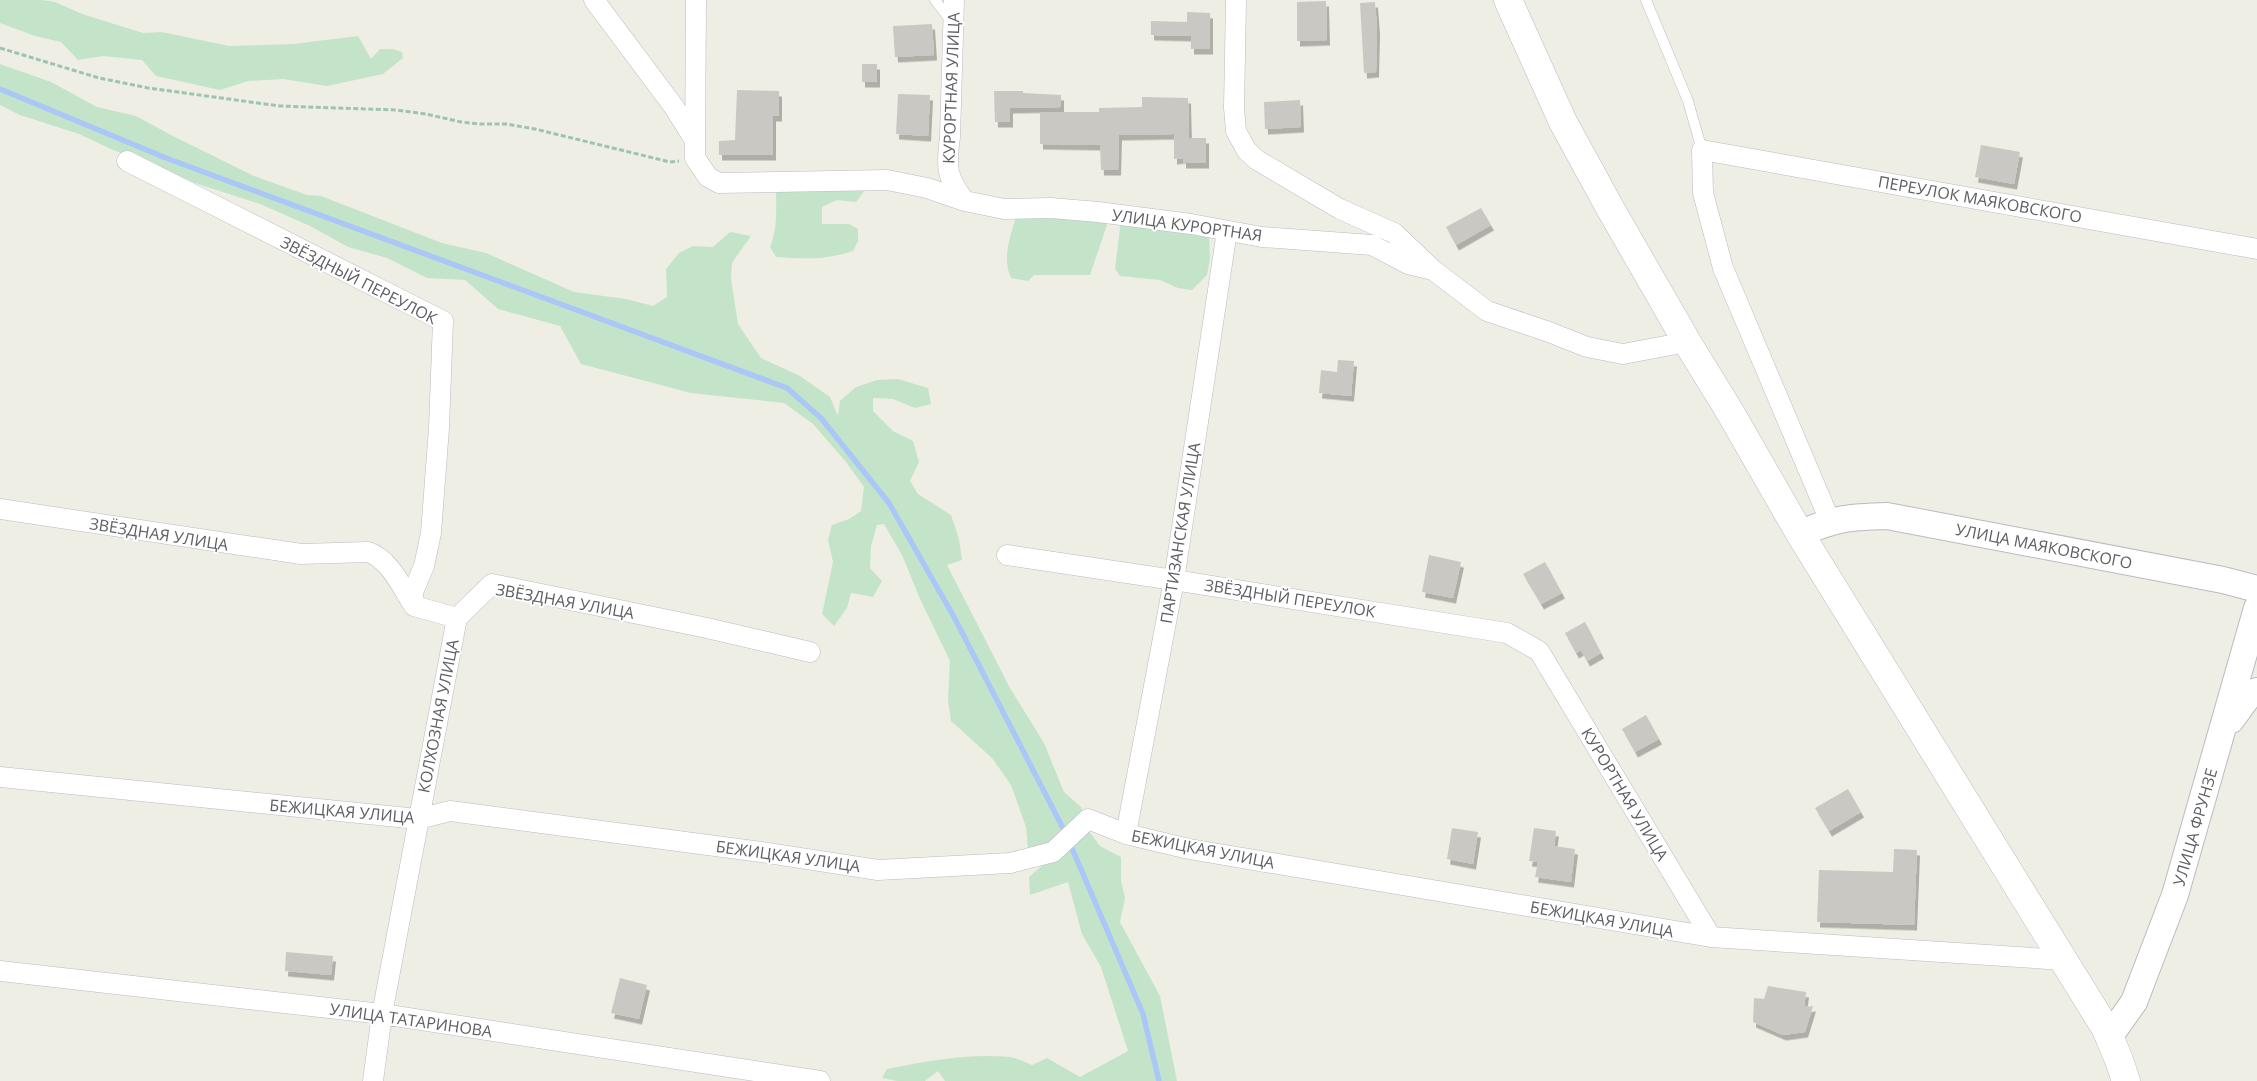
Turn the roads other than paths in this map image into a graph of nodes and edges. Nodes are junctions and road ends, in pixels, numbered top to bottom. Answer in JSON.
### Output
{"nodes":[{"id":1,"x":594,"y":0,"type":"edge"},
{"id":2,"x":696,"y":0,"type":"edge"},
{"id":3,"x":935,"y":0,"type":"edge"},
{"id":4,"x":954,"y":0,"type":"edge"},
{"id":5,"x":1236,"y":0,"type":"edge"},
{"id":6,"x":1508,"y":0,"type":"edge"},
{"id":7,"x":1646,"y":0,"type":"edge"},
{"id":8,"x":954,"y":25,"type":"junction"},
{"id":9,"x":694,"y":148,"type":"junction"},
{"id":10,"x":1702,"y":150,"type":"junction"},
{"id":11,"x":127,"y":160,"type":"dead end"},
{"id":12,"x":965,"y":201,"type":"junction"},
{"id":13,"x":1227,"y":230,"type":"junction"},
{"id":14,"x":2257,"y":249,"type":"edge"},
{"id":15,"x":1433,"y":270,"type":"junction"},
{"id":16,"x":1687,"y":342,"type":"junction"},
{"id":17,"x":0,"y":509,"type":"edge"},
{"id":18,"x":1830,"y":521,"type":"junction"},
{"id":19,"x":1800,"y":534,"type":"junction"},
{"id":20,"x":1007,"y":555,"type":"dead end"},
{"id":21,"x":1174,"y":580,"type":"junction"},
{"id":22,"x":2257,"y":589,"type":"edge"},
{"id":23,"x":414,"y":606,"type":"junction"},
{"id":24,"x":2257,"y":608,"type":"edge"},
{"id":25,"x":457,"y":618,"type":"junction"},
{"id":26,"x":1539,"y":651,"type":"joint"},
{"id":27,"x":810,"y":652,"type":"dead end"},
{"id":28,"x":2257,"y":691,"type":"edge"},
{"id":29,"x":2223,"y":731,"type":"junction"},
{"id":30,"x":0,"y":778,"type":"edge"},
{"id":31,"x":418,"y":819,"type":"junction"},
{"id":32,"x":1126,"y":834,"type":"junction"},
{"id":33,"x":1711,"y":937,"type":"junction"},
{"id":34,"x":2064,"y":960,"type":"junction"},
{"id":35,"x":0,"y":971,"type":"edge"},
{"id":36,"x":382,"y":1014,"type":"junction"},
{"id":37,"x":2109,"y":1037,"type":"junction"},
{"id":38,"x":373,"y":1081,"type":"edge"},
{"id":39,"x":820,"y":1081,"type":"edge"},
{"id":40,"x":2126,"y":1081,"type":"edge"}],
"edges":[{"from":1,"to":9,"type":"street","name":"УЛИЦА КУРОРТНАЯ"},
{"from":2,"to":9,"type":"street"},
{"from":3,"to":8,"type":"lane"},
{"from":4,"to":8,"type":"street","name":"КУРОРТНАЯ УЛИЦА"},
{"from":5,"to":15,"type":"street"},
{"from":6,"to":16,"type":"main road"},
{"from":7,"to":10,"type":"lane"},
{"from":8,"to":12,"type":"street","name":"КУРОРТНАЯ УЛИЦА"},
{"from":9,"to":12,"type":"street","name":"УЛИЦА КУРОРТНАЯ"},
{"from":10,"to":14,"type":"street","name":"ПЕРЕУЛОК МАЯКОВСКОГО"},
{"from":10,"to":18,"type":"street"},
{"from":11,"to":23,"type":"street","name":"ЗВЁЗДНЫЙ ПЕРЕУЛОК"},
{"from":12,"to":13,"type":"street","name":"УЛИЦА КУРОРТНАЯ"},
{"from":13,"to":15,"type":"street","name":"УЛИЦА КУРОРТНАЯ"},
{"from":13,"to":21,"type":"street","name":"ПАРТИЗАНСКАЯ УЛИЦА"},
{"from":15,"to":16,"type":"street","name":"УЛИЦА КУРОРТНАЯ"},
{"from":16,"to":19,"type":"main road"},
{"from":17,"to":23,"type":"street","name":"ЗВЁЗДНАЯ УЛИЦА"},
{"from":18,"to":19,"type":"street","name":"УЛИЦА МАЯКОВСКОГО"},
{"from":18,"to":22,"type":"street","name":"УЛИЦА МАЯКОВСКОГО"},
{"from":19,"to":34,"type":"main road"},
{"from":20,"to":21,"type":"street","name":"ЗВЁЗДНЫЙ ПЕРЕУЛОК"},
{"from":21,"to":26,"type":"street","name":"ЗВЁЗДНЫЙ ПЕРЕУЛОК"},
{"from":21,"to":32,"type":"street","name":"ПАРТИЗАНСКАЯ УЛИЦА"},
{"from":23,"to":25,"type":"street"},
{"from":24,"to":29,"type":"street","name":"УЛИЦА ФРУНЗЕ"},
{"from":25,"to":27,"type":"street","name":"ЗВЁЗДНАЯ УЛИЦА"},
{"from":25,"to":31,"type":"street","name":"КОЛХОЗНАЯ УЛИЦА"},
{"from":26,"to":33,"type":"street","name":"КУРОРТНАЯ УЛИЦА"},
{"from":28,"to":29,"type":"street"},
{"from":29,"to":37,"type":"street","name":"УЛИЦА ФРУНЗЕ"},
{"from":30,"to":31,"type":"street","name":"БЕЖИЦКАЯ УЛИЦА"},
{"from":31,"to":32,"type":"street","name":"БЕЖИЦКАЯ УЛИЦА"},
{"from":31,"to":36,"type":"street","name":"КОЛХОЗНАЯ УЛИЦА"},
{"from":32,"to":33,"type":"street","name":"БЕЖИЦКАЯ УЛИЦА"},
{"from":33,"to":34,"type":"street","name":"БЕЖИЦКАЯ УЛИЦА"},
{"from":34,"to":37,"type":"main road"},
{"from":35,"to":36,"type":"street","name":"УЛИЦА ТАТАРИНОВА"},
{"from":36,"to":38,"type":"street","name":"КОЛХОЗНАЯ УЛИЦА"},
{"from":36,"to":39,"type":"street","name":"УЛИЦА ТАТАРИНОВА"},
{"from":37,"to":40,"type":"main road"}]}
